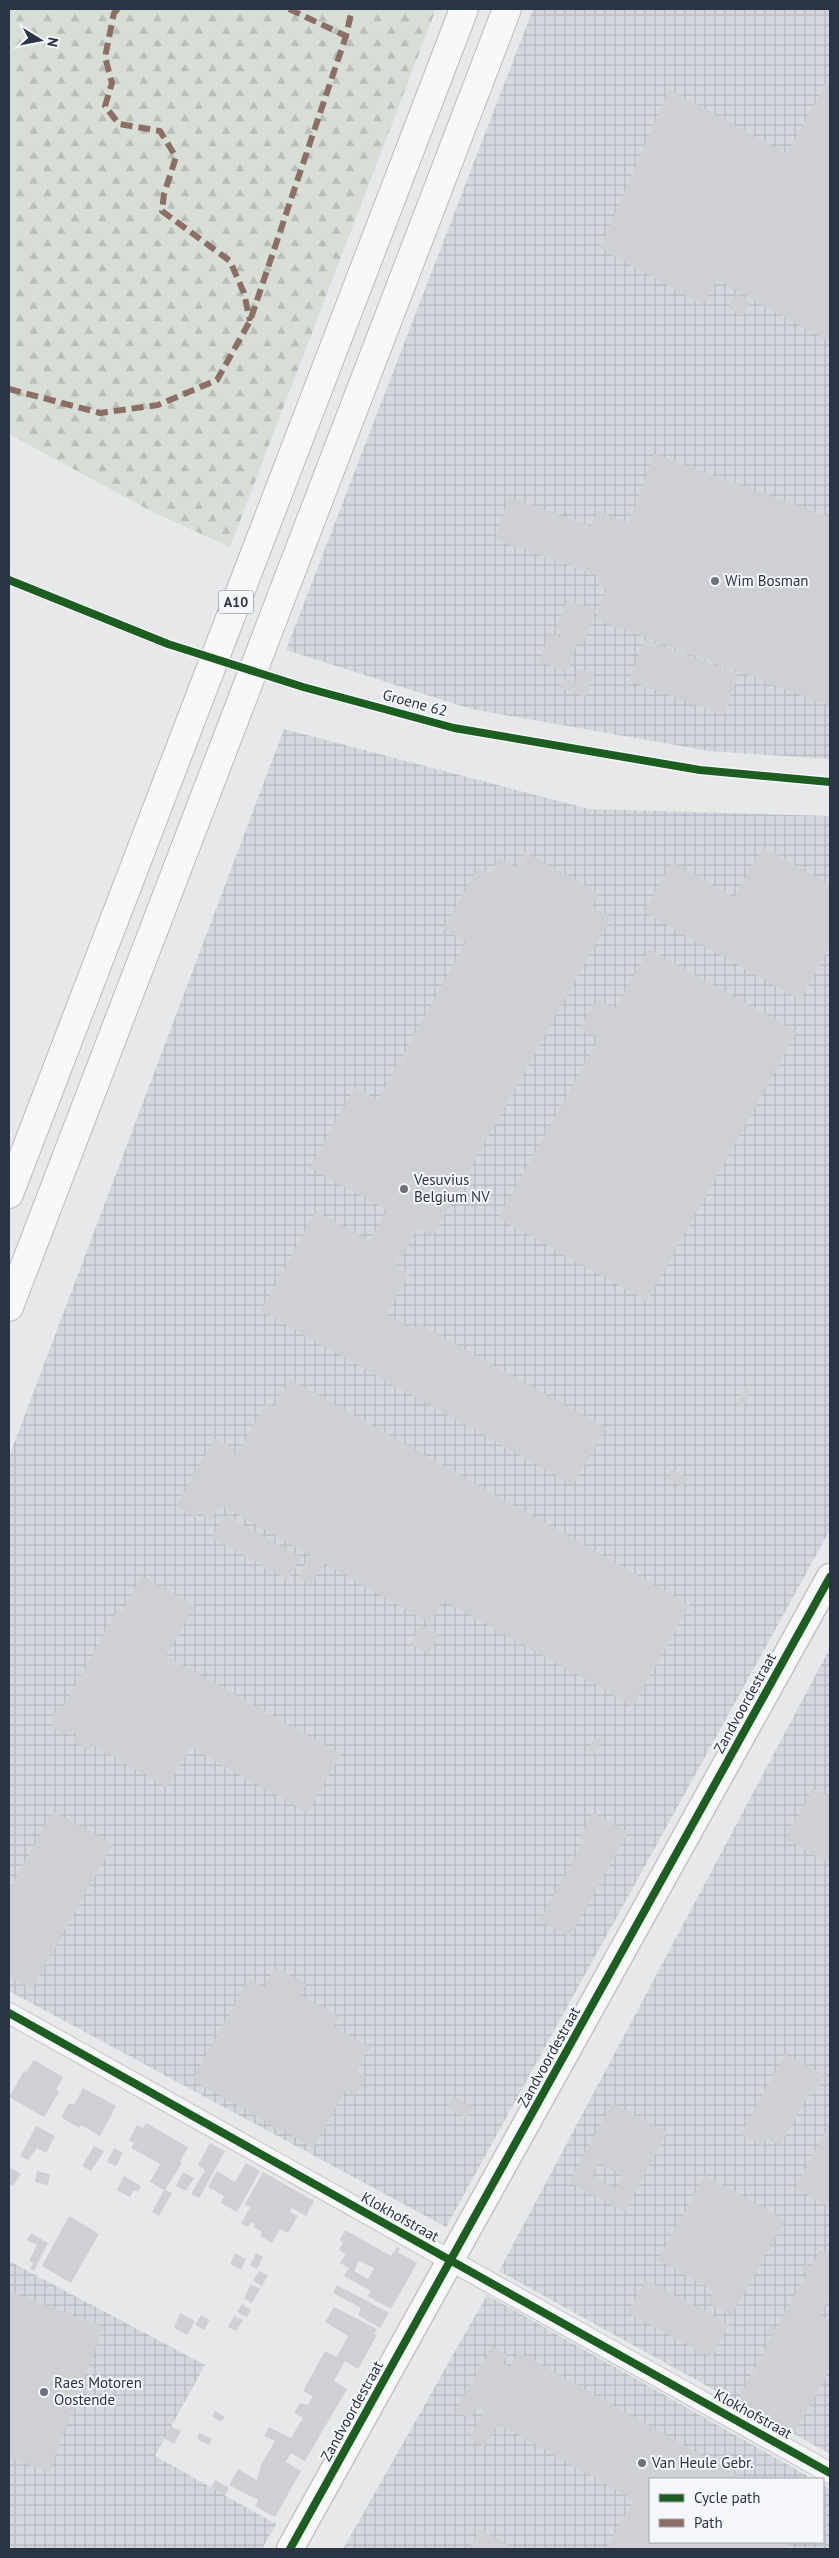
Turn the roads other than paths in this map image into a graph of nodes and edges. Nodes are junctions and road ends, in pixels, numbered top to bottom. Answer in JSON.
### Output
{"nodes":[{"id":1,"x":464,"y":9,"type":"edge"},
{"id":2,"x":507,"y":9,"type":"edge"},
{"id":3,"x":9,"y":1194,"type":"edge"},
{"id":4,"x":9,"y":1307,"type":"edge"},
{"id":5,"x":830,"y":1577,"type":"edge"},
{"id":6,"x":9,"y":2012,"type":"edge"},
{"id":7,"x":451,"y":2261,"type":"junction"},
{"id":8,"x":830,"y":2473,"type":"edge"},
{"id":9,"x":290,"y":2549,"type":"edge"}],
"edges":[{"from":1,"to":3,"type":"highway","number":"A10"},
{"from":2,"to":4,"type":"highway","number":"A10"},
{"from":5,"to":7,"type":"main road","name":"Zandvoordestraat"},
{"from":6,"to":7,"type":"street","name":"Klokhofstraat"},
{"from":7,"to":8,"type":"street","name":"Klokhofstraat"},
{"from":7,"to":9,"type":"main road","name":"Zandvoordestraat"}]}
